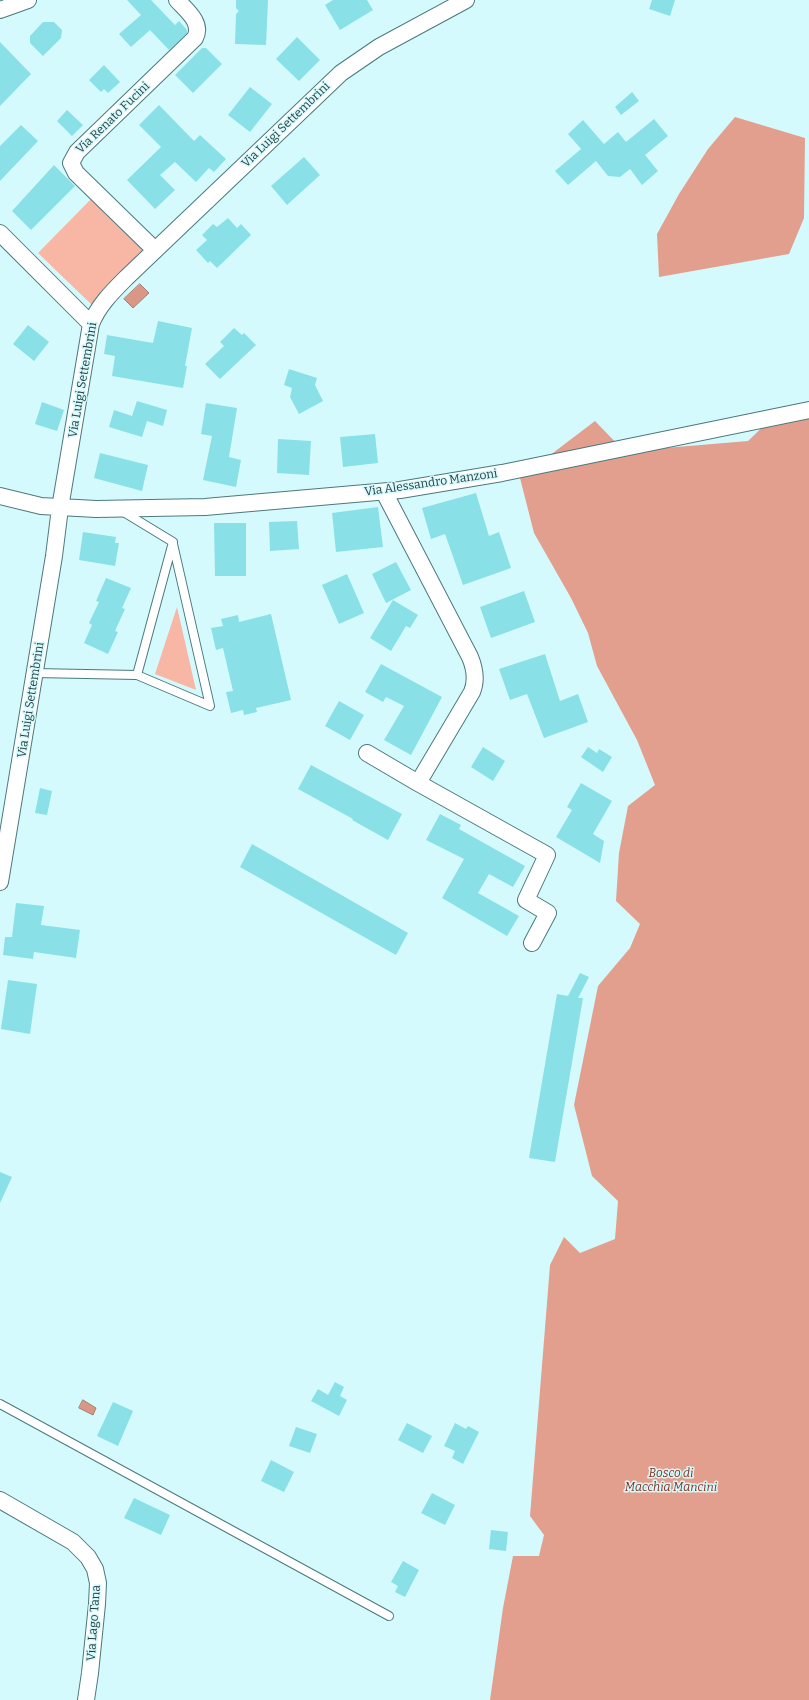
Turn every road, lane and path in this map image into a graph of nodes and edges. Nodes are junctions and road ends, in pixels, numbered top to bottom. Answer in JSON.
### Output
{"nodes":[{"id":1,"x":28,"y":0,"type":"edge"},
{"id":2,"x":178,"y":0,"type":"edge"},
{"id":3,"x":466,"y":0,"type":"edge"},
{"id":4,"x":0,"y":10,"type":"edge"},
{"id":5,"x":0,"y":233,"type":"edge"},
{"id":6,"x":155,"y":250,"type":"junction"},
{"id":7,"x":91,"y":324,"type":"junction"},
{"id":8,"x":809,"y":410,"type":"edge"},
{"id":9,"x":384,"y":492,"type":"junction"},
{"id":10,"x":0,"y":496,"type":"edge"},
{"id":11,"x":60,"y":508,"type":"junction"},
{"id":12,"x":117,"y":508,"type":"junction"},
{"id":13,"x":173,"y":542,"type":"junction"},
{"id":14,"x":35,"y":673,"type":"junction"},
{"id":15,"x":137,"y":675,"type":"junction"},
{"id":16,"x":367,"y":753,"type":"dead end"},
{"id":17,"x":418,"y":783,"type":"junction"},
{"id":18,"x":0,"y":882,"type":"edge"},
{"id":19,"x":532,"y":943,"type":"dead end"},
{"id":20,"x":0,"y":1404,"type":"edge"},
{"id":21,"x":0,"y":1500,"type":"edge"},
{"id":22,"x":389,"y":1616,"type":"dead end"},
{"id":23,"x":86,"y":1700,"type":"edge"}],
"edges":[{"from":1,"to":4,"type":"street"},
{"from":2,"to":6,"type":"street","name":"Via Renato Fucini"},
{"from":3,"to":6,"type":"street","name":"Via Luigi Settembrini"},
{"from":5,"to":7,"type":"street"},
{"from":6,"to":7,"type":"street","name":"Via Luigi Settembrini"},
{"from":7,"to":11,"type":"street","name":"Via Luigi Settembrini"},
{"from":8,"to":9,"type":"street","name":"Via Alessandro Manzoni"},
{"from":9,"to":12,"type":"street","name":"Via Alessandro Manzoni"},
{"from":9,"to":17,"type":"street"},
{"from":10,"to":11,"type":"street","name":"Via Alessandro Manzoni"},
{"from":11,"to":12,"type":"street","name":"Via Alessandro Manzoni"},
{"from":11,"to":14,"type":"street","name":"Via Luigi Settembrini"},
{"from":12,"to":13,"type":"lane"},
{"from":13,"to":15,"type":"lane"},
{"from":13,"to":15,"type":"lane"},
{"from":14,"to":15,"type":"lane"},
{"from":14,"to":18,"type":"street","name":"Via Luigi Settembrini"},
{"from":16,"to":17,"type":"street"},
{"from":17,"to":19,"type":"street"},
{"from":20,"to":22,"type":"lane"},
{"from":21,"to":23,"type":"street","name":"Via Lago Tana"}]}
